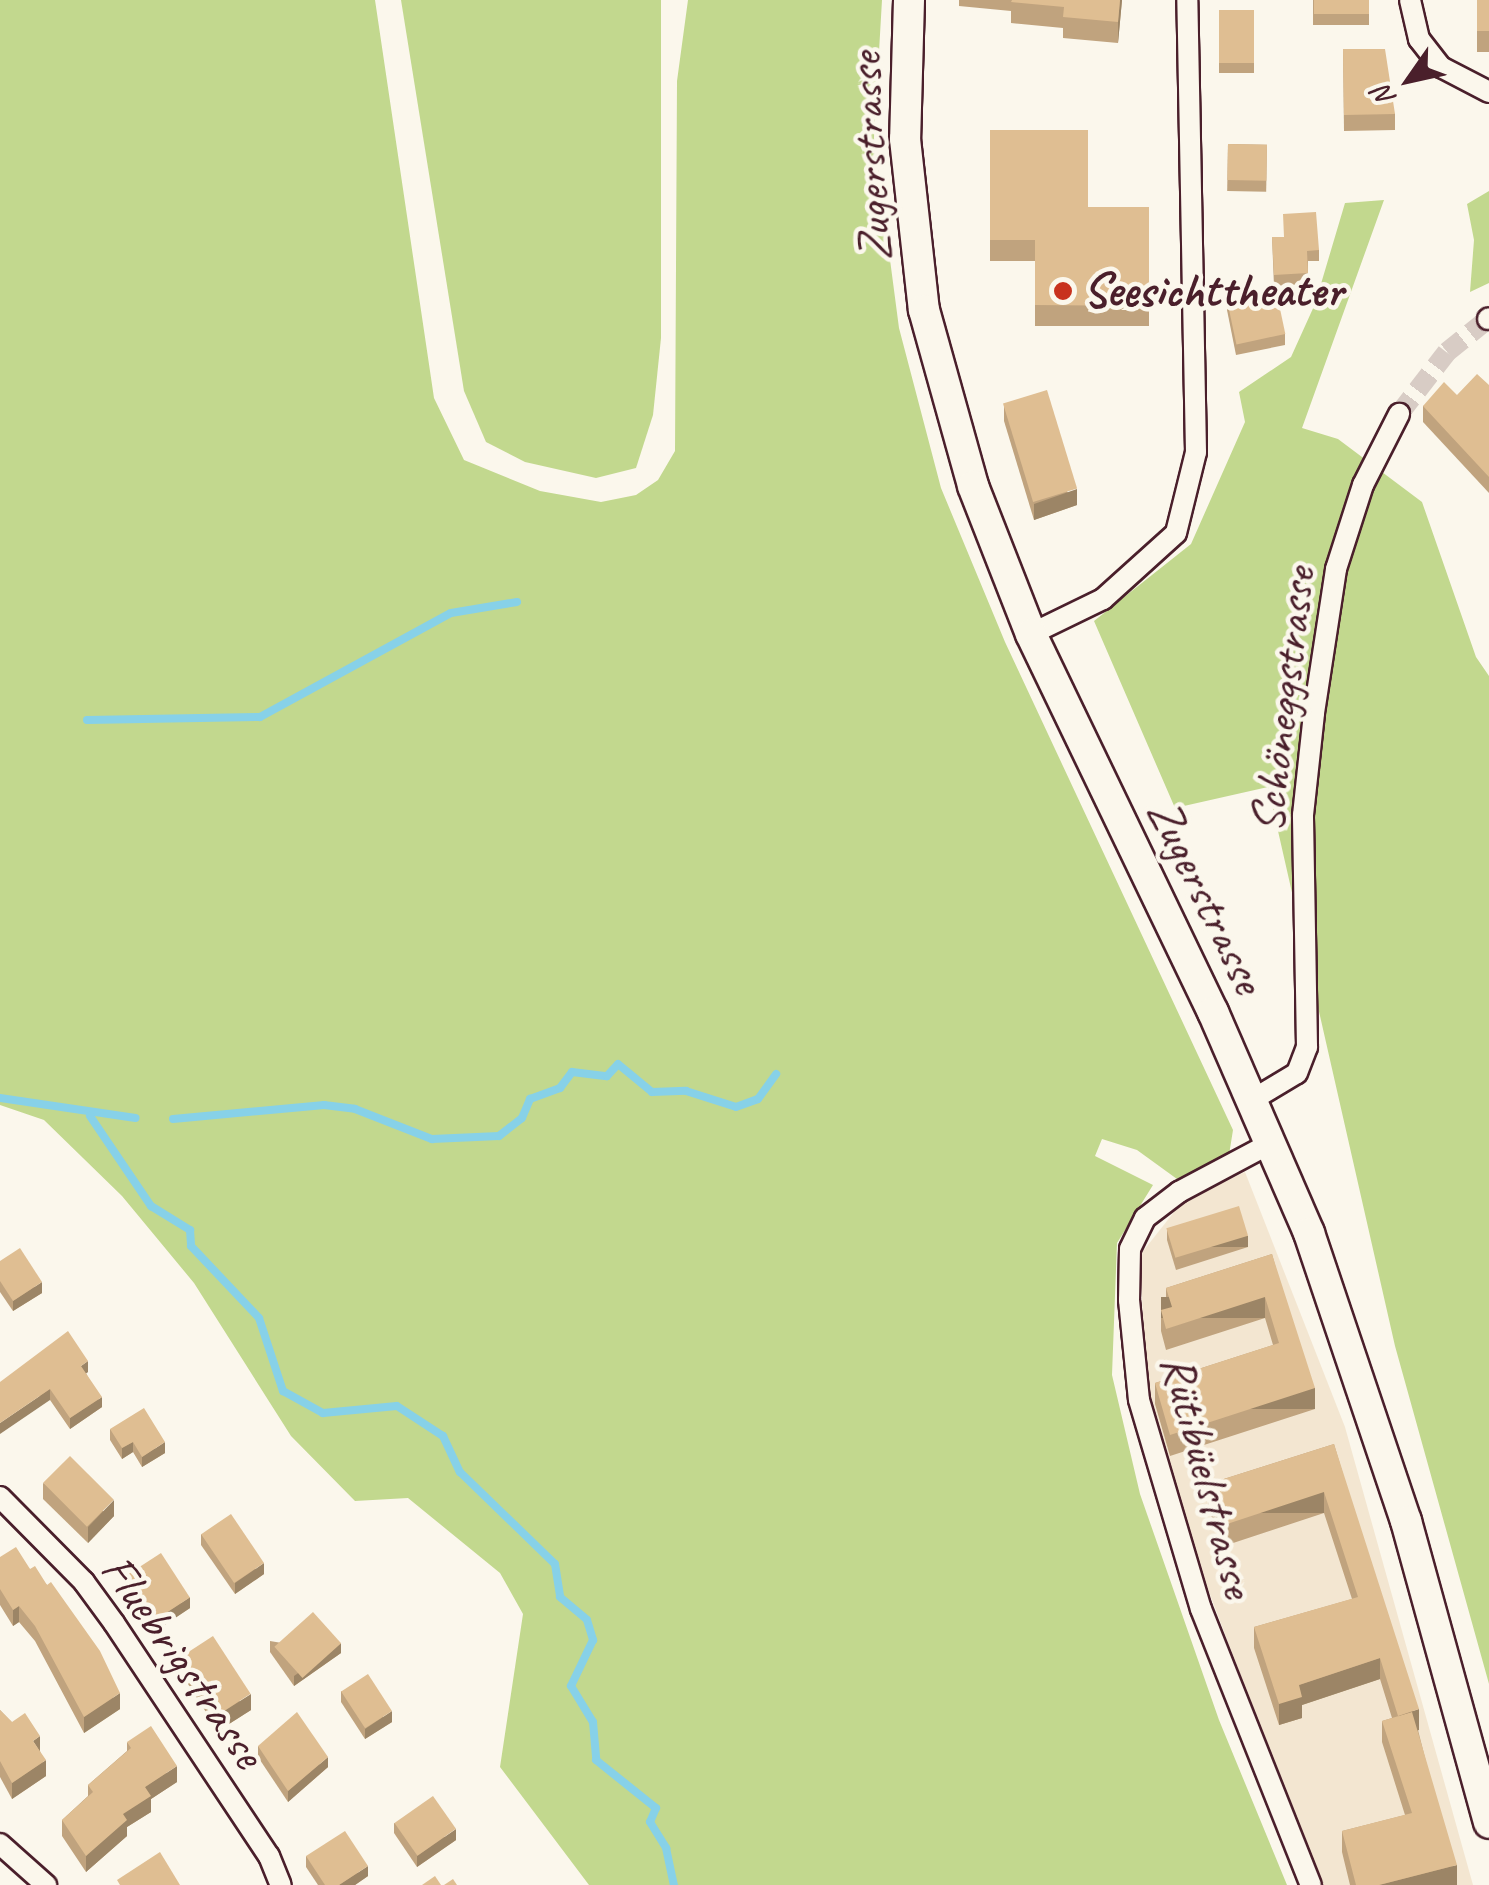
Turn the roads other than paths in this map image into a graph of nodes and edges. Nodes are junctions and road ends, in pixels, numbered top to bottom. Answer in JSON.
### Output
{"nodes":[{"id":1,"x":910,"y":0,"type":"edge"},
{"id":2,"x":1187,"y":0,"type":"edge"},
{"id":3,"x":1410,"y":0,"type":"edge"},
{"id":4,"x":1489,"y":92,"type":"edge"},
{"id":5,"x":1400,"y":414,"type":"tunnel mouth"},
{"id":6,"x":1031,"y":634,"type":"junction"},
{"id":7,"x":1252,"y":1100,"type":"junction"},
{"id":8,"x":1270,"y":1143,"type":"junction"},
{"id":9,"x":0,"y":1498,"type":"edge"},
{"id":10,"x":1489,"y":1822,"type":"edge"},
{"id":11,"x":0,"y":1844,"type":"edge"},
{"id":12,"x":46,"y":1885,"type":"edge"},
{"id":13,"x":281,"y":1885,"type":"edge"},
{"id":14,"x":1311,"y":1885,"type":"edge"}],
"edges":[{"from":1,"to":6,"type":"main road","name":"Zugerstrasse"},
{"from":2,"to":6,"type":"street"},
{"from":3,"to":4,"type":"street"},
{"from":5,"to":7,"type":"street","name":"Schöneggstrasse"},
{"from":6,"to":7,"type":"main road","name":"Zugerstrasse"},
{"from":7,"to":8,"type":"main road","name":"Zugerstrasse"},
{"from":8,"to":10,"type":"main road","name":"Zugerstrasse"},
{"from":8,"to":14,"type":"street","name":"Rütibüelstrasse"},
{"from":9,"to":13,"type":"street","name":"Fluebrigstrasse"},
{"from":11,"to":12,"type":"street"}]}
